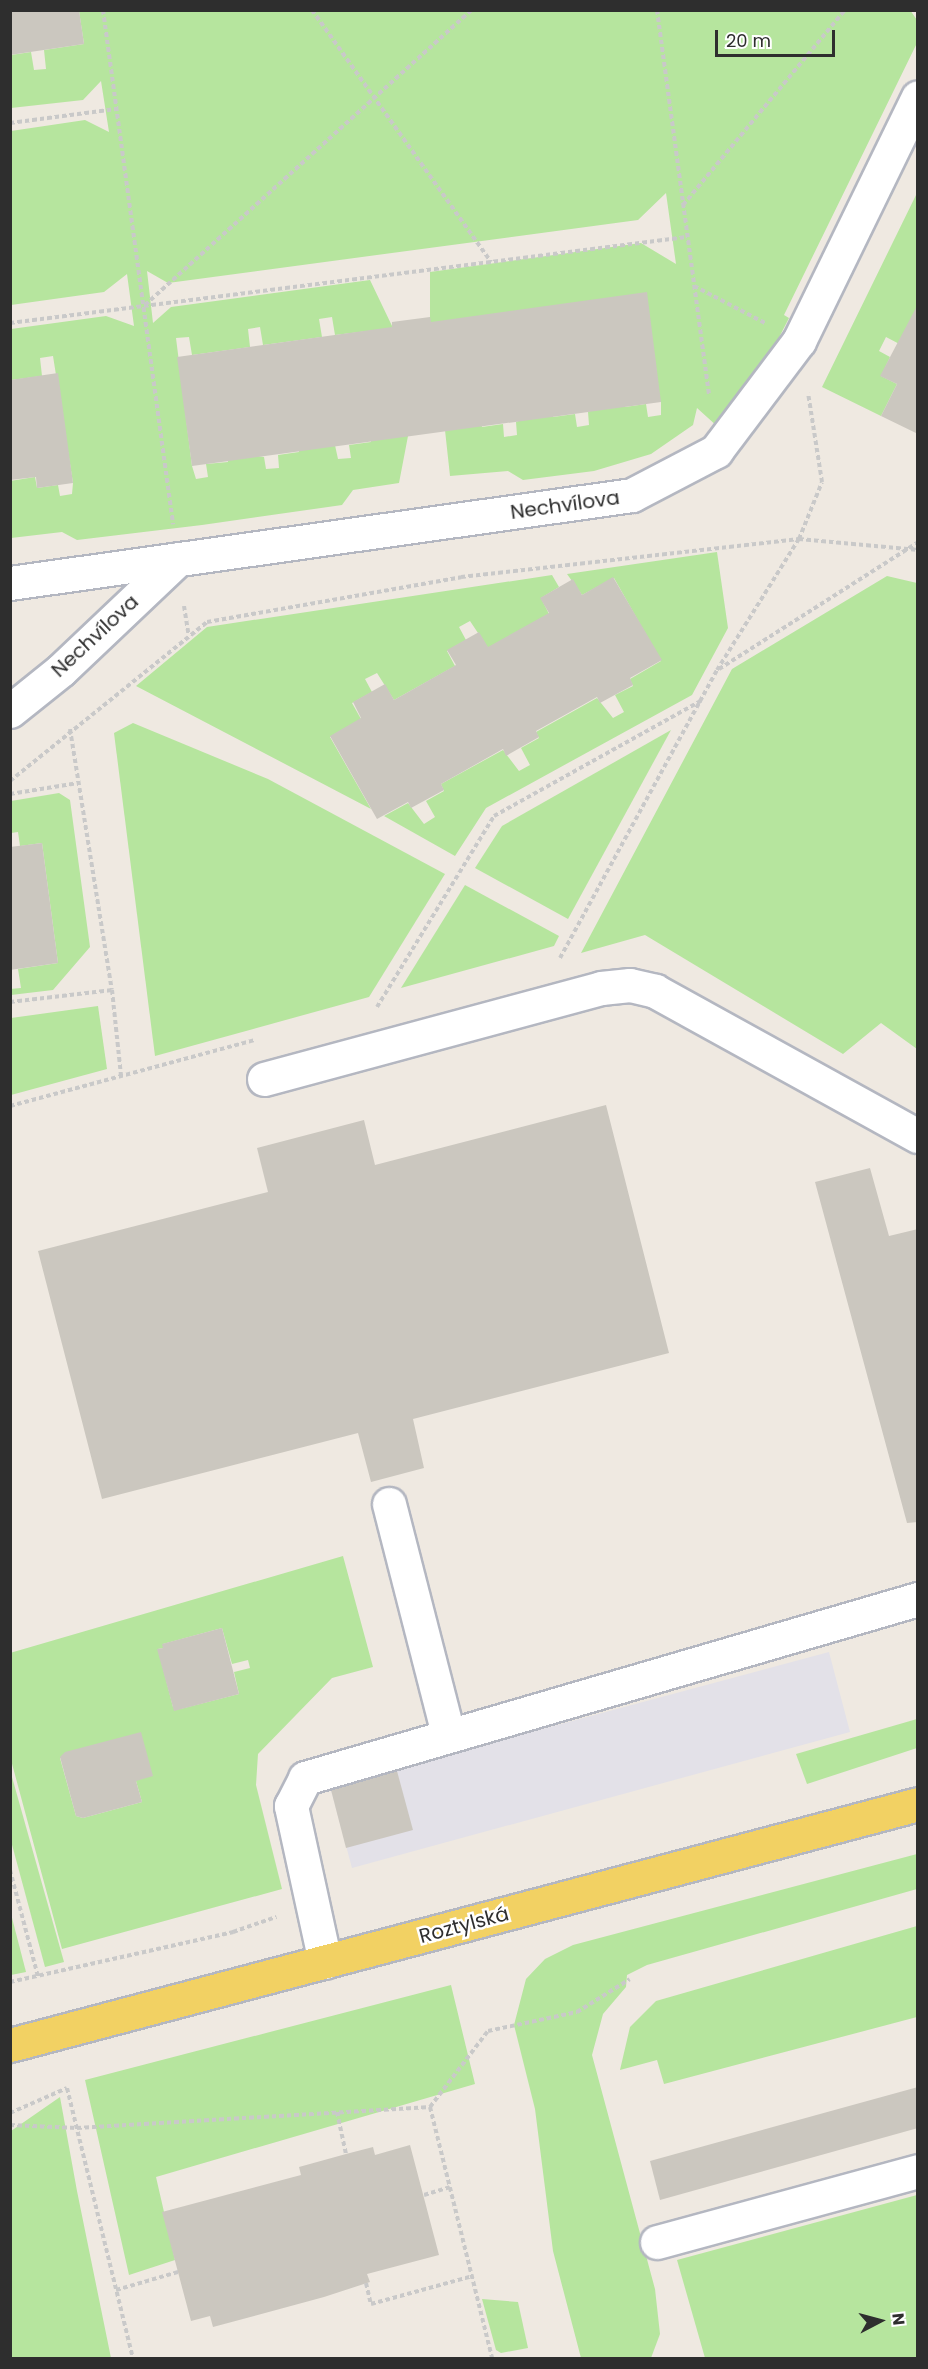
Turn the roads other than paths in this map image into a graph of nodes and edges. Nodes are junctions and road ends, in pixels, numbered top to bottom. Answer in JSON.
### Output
{"nodes":[{"id":1,"x":918,"y":97,"type":"edge"},
{"id":2,"x":178,"y":559,"type":"junction"},
{"id":3,"x":10,"y":583,"type":"edge"},
{"id":4,"x":10,"y":711,"type":"edge"},
{"id":5,"x":264,"y":1079,"type":"dead end"},
{"id":6,"x":918,"y":1136,"type":"edge"},
{"id":7,"x":389,"y":1504,"type":"dead end"},
{"id":8,"x":918,"y":1599,"type":"edge"},
{"id":9,"x":448,"y":1734,"type":"junction"},
{"id":10,"x":918,"y":1804,"type":"edge"},
{"id":11,"x":325,"y":1962,"type":"junction"},
{"id":12,"x":10,"y":2045,"type":"edge"},
{"id":13,"x":918,"y":2170,"type":"edge"},
{"id":14,"x":657,"y":2242,"type":"dead end"}],
"edges":[{"from":1,"to":2,"type":"street","name":"Nechvílova"},
{"from":2,"to":3,"type":"street","name":"Nechvílova"},
{"from":2,"to":4,"type":"street","name":"Nechvílova"},
{"from":5,"to":6,"type":"street"},
{"from":7,"to":9,"type":"street"},
{"from":8,"to":9,"type":"street"},
{"from":9,"to":11,"type":"street"},
{"from":10,"to":11,"type":"main road","name":"Roztylská"},
{"from":11,"to":12,"type":"main road","name":"Roztylská"},
{"from":13,"to":14,"type":"street"}]}
